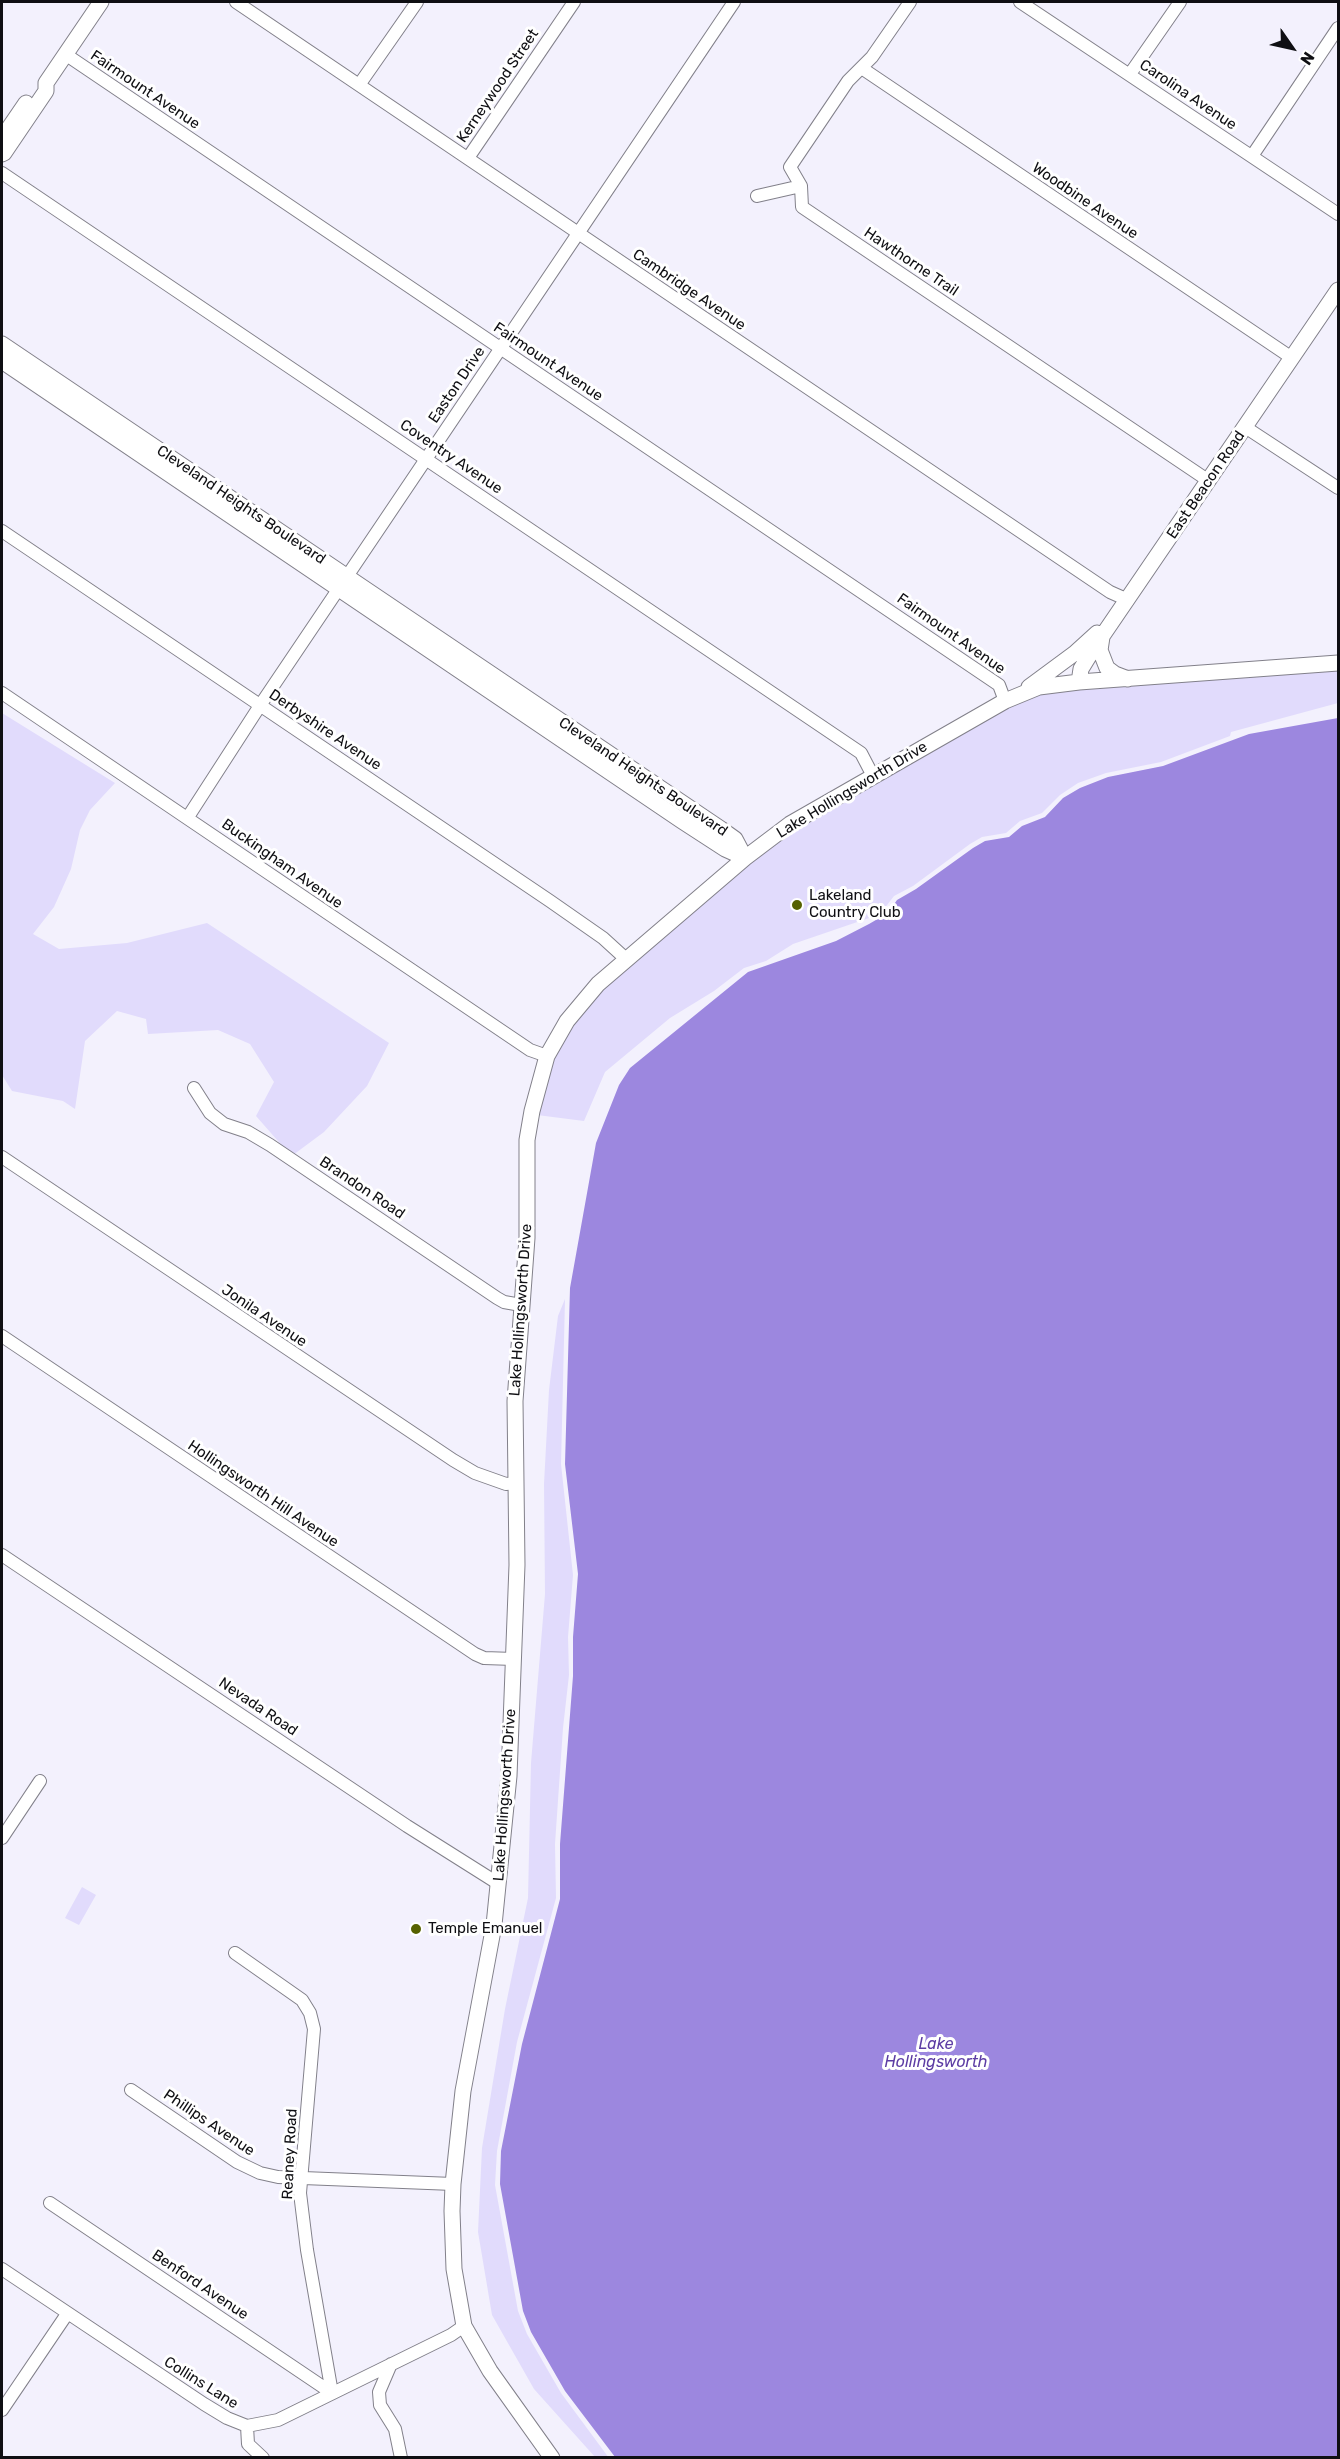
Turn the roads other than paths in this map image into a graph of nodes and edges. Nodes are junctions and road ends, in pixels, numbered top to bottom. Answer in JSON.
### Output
{"nodes":[{"id":1,"x":100,"y":2,"type":"edge"},
{"id":2,"x":236,"y":2,"type":"edge"},
{"id":3,"x":417,"y":2,"type":"edge"},
{"id":4,"x":574,"y":2,"type":"edge"},
{"id":5,"x":734,"y":2,"type":"edge"},
{"id":6,"x":910,"y":2,"type":"edge"},
{"id":7,"x":1020,"y":2,"type":"edge"},
{"id":8,"x":1180,"y":2,"type":"edge"},
{"id":9,"x":255,"y":7,"type":"edge"},
{"id":10,"x":1338,"y":28,"type":"edge"},
{"id":11,"x":65,"y":54,"type":"junction"},
{"id":12,"x":863,"y":69,"type":"junction"},
{"id":13,"x":1130,"y":74,"type":"junction"},
{"id":14,"x":46,"y":83,"type":"junction"},
{"id":15,"x":359,"y":85,"type":"junction"},
{"id":16,"x":2,"y":138,"type":"edge"},
{"id":17,"x":2,"y":154,"type":"edge"},
{"id":18,"x":1252,"y":156,"type":"junction"},
{"id":19,"x":468,"y":158,"type":"junction"},
{"id":20,"x":2,"y":173,"type":"edge"},
{"id":21,"x":801,"y":186,"type":"junction"},
{"id":22,"x":757,"y":196,"type":"dead end"},
{"id":23,"x":1338,"y":214,"type":"edge"},
{"id":24,"x":578,"y":233,"type":"junction"},
{"id":25,"x":1337,"y":295,"type":"edge"},
{"id":26,"x":2,"y":344,"type":"edge"},
{"id":27,"x":501,"y":347,"type":"junction"},
{"id":28,"x":1292,"y":358,"type":"junction"},
{"id":29,"x":2,"y":361,"type":"edge"},
{"id":30,"x":1245,"y":427,"type":"junction"},
{"id":31,"x":125,"y":435,"type":"junction"},
{"id":32,"x":426,"y":458,"type":"junction"},
{"id":33,"x":1209,"y":481,"type":"junction"},
{"id":34,"x":1338,"y":488,"type":"edge"},
{"id":35,"x":2,"y":531,"type":"edge"},
{"id":36,"x":343,"y":582,"type":"junction"},
{"id":37,"x":1128,"y":600,"type":"junction"},
{"id":38,"x":1112,"y":623,"type":"junction"},
{"id":39,"x":1102,"y":637,"type":"junction"},
{"id":40,"x":1338,"y":663,"type":"edge"},
{"id":41,"x":1128,"y":679,"type":"junction"},
{"id":42,"x":1079,"y":682,"type":"junction"},
{"id":43,"x":2,"y":693,"type":"edge"},
{"id":44,"x":1008,"y":700,"type":"junction"},
{"id":45,"x":261,"y":704,"type":"junction"},
{"id":46,"x":873,"y":776,"type":"junction"},
{"id":47,"x":188,"y":817,"type":"junction"},
{"id":48,"x":745,"y":858,"type":"junction"},
{"id":49,"x":626,"y":959,"type":"junction"},
{"id":50,"x":548,"y":1056,"type":"junction"},
{"id":51,"x":194,"y":1088,"type":"dead end"},
{"id":52,"x":2,"y":1157,"type":"edge"},
{"id":53,"x":521,"y":1305,"type":"junction"},
{"id":54,"x":2,"y":1336,"type":"edge"},
{"id":55,"x":516,"y":1483,"type":"junction"},
{"id":56,"x":2,"y":1555,"type":"edge"},
{"id":57,"x":514,"y":1659,"type":"junction"},
{"id":58,"x":40,"y":1781,"type":"dead end"},
{"id":59,"x":2,"y":1838,"type":"edge"},
{"id":60,"x":499,"y":1884,"type":"junction"},
{"id":61,"x":236,"y":1953,"type":"dead end"},
{"id":62,"x":131,"y":2090,"type":"dead end"},
{"id":63,"x":301,"y":2177,"type":"junction"},
{"id":64,"x":453,"y":2184,"type":"junction"},
{"id":65,"x":50,"y":2203,"type":"dead end"},
{"id":66,"x":2,"y":2269,"type":"edge"},
{"id":67,"x":67,"y":2314,"type":"junction"},
{"id":68,"x":464,"y":2326,"type":"junction"},
{"id":69,"x":391,"y":2364,"type":"junction"},
{"id":70,"x":332,"y":2393,"type":"junction"},
{"id":71,"x":2,"y":2410,"type":"edge"},
{"id":72,"x":247,"y":2426,"type":"junction"},
{"id":73,"x":263,"y":2457,"type":"edge"},
{"id":74,"x":401,"y":2457,"type":"edge"},
{"id":75,"x":552,"y":2457,"type":"edge"}],
"edges":[{"from":1,"to":11,"type":"street"},
{"from":2,"to":9,"type":"street","name":"Cambridge Avenue"},
{"from":3,"to":15,"type":"street"},
{"from":4,"to":19,"type":"street","name":"Kerneywood Street"},
{"from":5,"to":24,"type":"street","name":"Easton Drive"},
{"from":6,"to":12,"type":"street","name":"Hawthorne Trail"},
{"from":7,"to":13,"type":"street","name":"Carolina Avenue"},
{"from":8,"to":13,"type":"street"},
{"from":9,"to":15,"type":"street","name":"Cambridge Avenue"},
{"from":10,"to":18,"type":"street"},
{"from":11,"to":14,"type":"street"},
{"from":11,"to":27,"type":"street","name":"Fairmount Avenue"},
{"from":12,"to":21,"type":"street","name":"Hawthorne Trail"},
{"from":12,"to":28,"type":"street","name":"Woodbine Avenue"},
{"from":13,"to":18,"type":"street","name":"Carolina Avenue"},
{"from":14,"to":16,"type":"street"},
{"from":14,"to":17,"type":"street"},
{"from":15,"to":19,"type":"street","name":"Cambridge Avenue"},
{"from":18,"to":23,"type":"street","name":"Carolina Avenue"},
{"from":19,"to":24,"type":"street","name":"Cambridge Avenue"},
{"from":20,"to":32,"type":"street","name":"Coventry Avenue"},
{"from":21,"to":22,"type":"street"},
{"from":21,"to":33,"type":"street","name":"Hawthorne Trail"},
{"from":24,"to":27,"type":"street","name":"Easton Drive"},
{"from":24,"to":37,"type":"street","name":"Cambridge Avenue"},
{"from":25,"to":28,"type":"street","name":"East Beacon Road"},
{"from":26,"to":31,"type":"street","name":"Cleveland Heights Boulevard"},
{"from":27,"to":32,"type":"street","name":"Easton Drive"},
{"from":27,"to":44,"type":"street","name":"Fairmount Avenue"},
{"from":28,"to":30,"type":"street","name":"East Beacon Road"},
{"from":29,"to":31,"type":"street","name":"Cleveland Heights Boulevard"},
{"from":30,"to":33,"type":"street","name":"East Beacon Road"},
{"from":30,"to":34,"type":"street"},
{"from":31,"to":36,"type":"street","name":"Cleveland Heights Boulevard"},
{"from":32,"to":36,"type":"street","name":"Easton Drive"},
{"from":32,"to":46,"type":"street","name":"Coventry Avenue"},
{"from":33,"to":37,"type":"street","name":"East Beacon Road"},
{"from":35,"to":45,"type":"street","name":"Derbyshire Avenue"},
{"from":36,"to":45,"type":"street","name":"Easton Drive"},
{"from":36,"to":48,"type":"street","name":"Cleveland Heights Boulevard"},
{"from":37,"to":38,"type":"street","name":"East Beacon Road"},
{"from":38,"to":39,"type":"street","name":"East Beacon Road"},
{"from":38,"to":44,"type":"street"},
{"from":39,"to":41,"type":"street"},
{"from":39,"to":42,"type":"street","name":"East Beacon Road"},
{"from":40,"to":41,"type":"street","name":"Lake Hollingsworth Drive"},
{"from":41,"to":42,"type":"street","name":"Lake Hollingsworth Drive"},
{"from":42,"to":44,"type":"street","name":"Lake Hollingsworth Drive"},
{"from":43,"to":47,"type":"street","name":"Buckingham Avenue"},
{"from":44,"to":46,"type":"street","name":"Lake Hollingsworth Drive"},
{"from":45,"to":47,"type":"street","name":"Easton Drive"},
{"from":45,"to":49,"type":"street","name":"Derbyshire Avenue"},
{"from":46,"to":48,"type":"street","name":"Lake Hollingsworth Drive"},
{"from":47,"to":50,"type":"street","name":"Buckingham Avenue"},
{"from":48,"to":49,"type":"street","name":"Lake Hollingsworth Drive"},
{"from":49,"to":50,"type":"street","name":"Lake Hollingsworth Drive"},
{"from":50,"to":53,"type":"street","name":"Lake Hollingsworth Drive"},
{"from":51,"to":53,"type":"street","name":"Brandon Road"},
{"from":52,"to":55,"type":"street","name":"Jonila Avenue"},
{"from":53,"to":55,"type":"street","name":"Lake Hollingsworth Drive"},
{"from":54,"to":57,"type":"street","name":"Hollingsworth Hill Avenue"},
{"from":55,"to":57,"type":"street","name":"Lake Hollingsworth Drive"},
{"from":56,"to":60,"type":"street","name":"Nevada Road"},
{"from":57,"to":60,"type":"street","name":"Lake Hollingsworth Drive"},
{"from":58,"to":59,"type":"street"},
{"from":60,"to":64,"type":"street","name":"Lake Hollingsworth Drive"},
{"from":61,"to":63,"type":"street","name":"Reaney Road"},
{"from":62,"to":63,"type":"street","name":"Phillips Avenue"},
{"from":63,"to":64,"type":"street","name":"Phillips Avenue"},
{"from":63,"to":70,"type":"street","name":"Reaney Road"},
{"from":64,"to":68,"type":"street","name":"Lake Hollingsworth Drive"},
{"from":65,"to":70,"type":"street","name":"Benford Avenue"},
{"from":66,"to":67,"type":"street","name":"Collins Lane"},
{"from":67,"to":71,"type":"street"},
{"from":67,"to":72,"type":"street","name":"Collins Lane"},
{"from":68,"to":69,"type":"street","name":"Collins Lane"},
{"from":68,"to":75,"type":"street","name":"Lake Hollingsworth Drive"},
{"from":69,"to":70,"type":"street","name":"Collins Lane"},
{"from":69,"to":74,"type":"street"},
{"from":70,"to":72,"type":"street","name":"Collins Lane"},
{"from":72,"to":73,"type":"street"}]}
